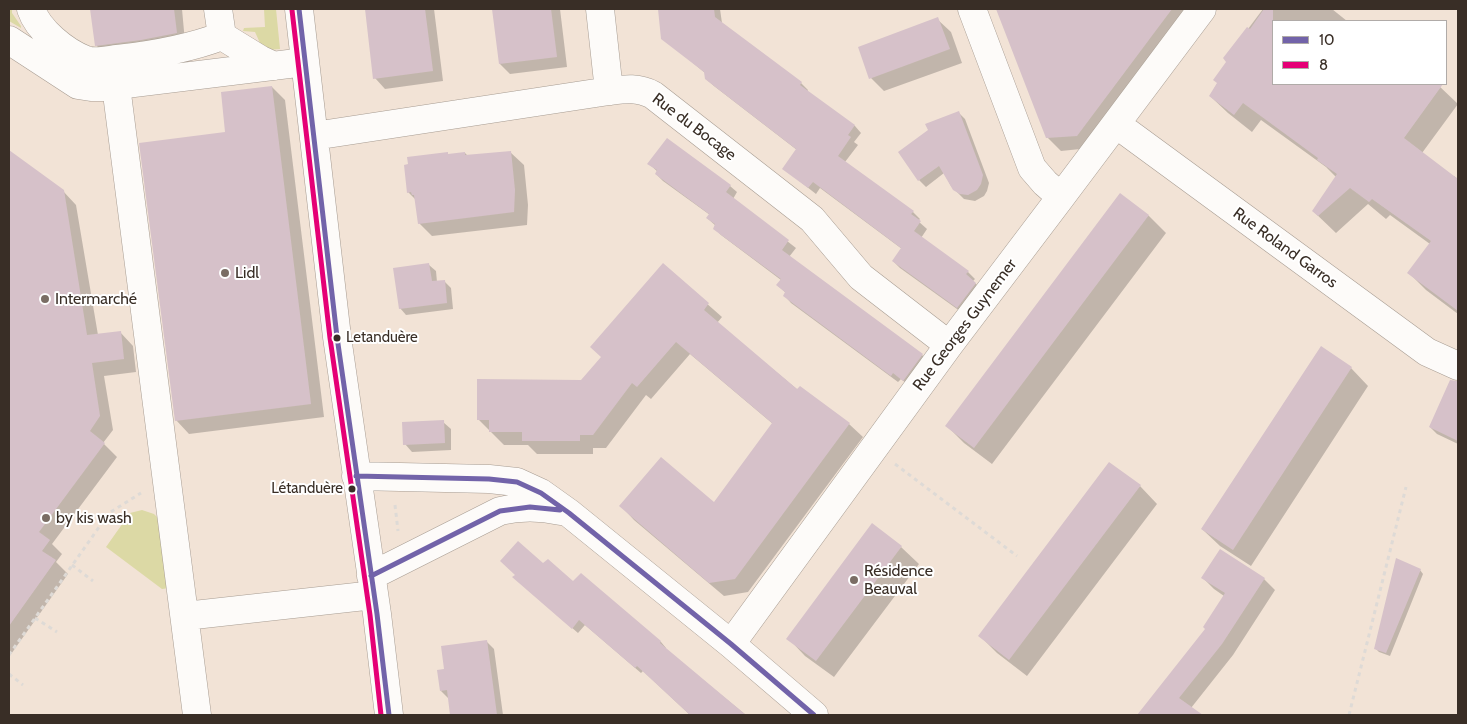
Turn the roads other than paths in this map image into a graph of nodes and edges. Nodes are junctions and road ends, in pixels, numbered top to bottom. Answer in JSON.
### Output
{"nodes":[{"id":1,"x":31,"y":9,"type":"edge"},
{"id":2,"x":218,"y":9,"type":"edge"},
{"id":3,"x":299,"y":9,"type":"edge"},
{"id":4,"x":600,"y":9,"type":"edge"},
{"id":5,"x":972,"y":9,"type":"edge"},
{"id":6,"x":1202,"y":9,"type":"edge"},
{"id":7,"x":222,"y":36,"type":"junction"},
{"id":8,"x":9,"y":40,"type":"edge"},
{"id":9,"x":305,"y":62,"type":"junction"},
{"id":10,"x":274,"y":66,"type":"junction"},
{"id":11,"x":116,"y":86,"type":"junction"},
{"id":12,"x":608,"y":91,"type":"junction"},
{"id":13,"x":1116,"y":124,"type":"junction"},
{"id":14,"x":314,"y":136,"type":"junction"},
{"id":15,"x":1062,"y":197,"type":"junction"},
{"id":16,"x":949,"y":345,"type":"junction"},
{"id":17,"x":1458,"y":366,"type":"edge"},
{"id":18,"x":356,"y":476,"type":"junction"},
{"id":19,"x":569,"y":512,"type":"junction"},
{"id":20,"x":372,"y":585,"type":"junction"},
{"id":21,"x":185,"y":616,"type":"junction"},
{"id":22,"x":731,"y":644,"type":"junction"},
{"id":23,"x":198,"y":715,"type":"edge"},
{"id":24,"x":388,"y":715,"type":"edge"},
{"id":25,"x":814,"y":715,"type":"edge"}],
"edges":[{"from":1,"to":7,"type":"street"},
{"from":2,"to":7,"type":"street"},
{"from":3,"to":9,"type":"street"},
{"from":4,"to":12,"type":"street"},
{"from":5,"to":15,"type":"street"},
{"from":6,"to":13,"type":"street","name":"Rue Georges Guynemer"},
{"from":7,"to":10,"type":"street"},
{"from":8,"to":11,"type":"street"},
{"from":9,"to":10,"type":"street"},
{"from":9,"to":14,"type":"street"},
{"from":10,"to":11,"type":"street"},
{"from":11,"to":21,"type":"street"},
{"from":12,"to":14,"type":"street","name":"Rue du Bocage"},
{"from":12,"to":16,"type":"street","name":"Rue du Bocage"},
{"from":13,"to":15,"type":"street","name":"Rue Georges Guynemer"},
{"from":13,"to":17,"type":"street","name":"Rue Roland Garros"},
{"from":14,"to":18,"type":"street"},
{"from":15,"to":16,"type":"street","name":"Rue Georges Guynemer"},
{"from":16,"to":22,"type":"street","name":"Rue Georges Guynemer"},
{"from":18,"to":19,"type":"street"},
{"from":18,"to":20,"type":"street"},
{"from":19,"to":20,"type":"street"},
{"from":19,"to":22,"type":"street"},
{"from":20,"to":21,"type":"street"},
{"from":20,"to":24,"type":"street"},
{"from":21,"to":23,"type":"street"},
{"from":22,"to":25,"type":"street"}]}
